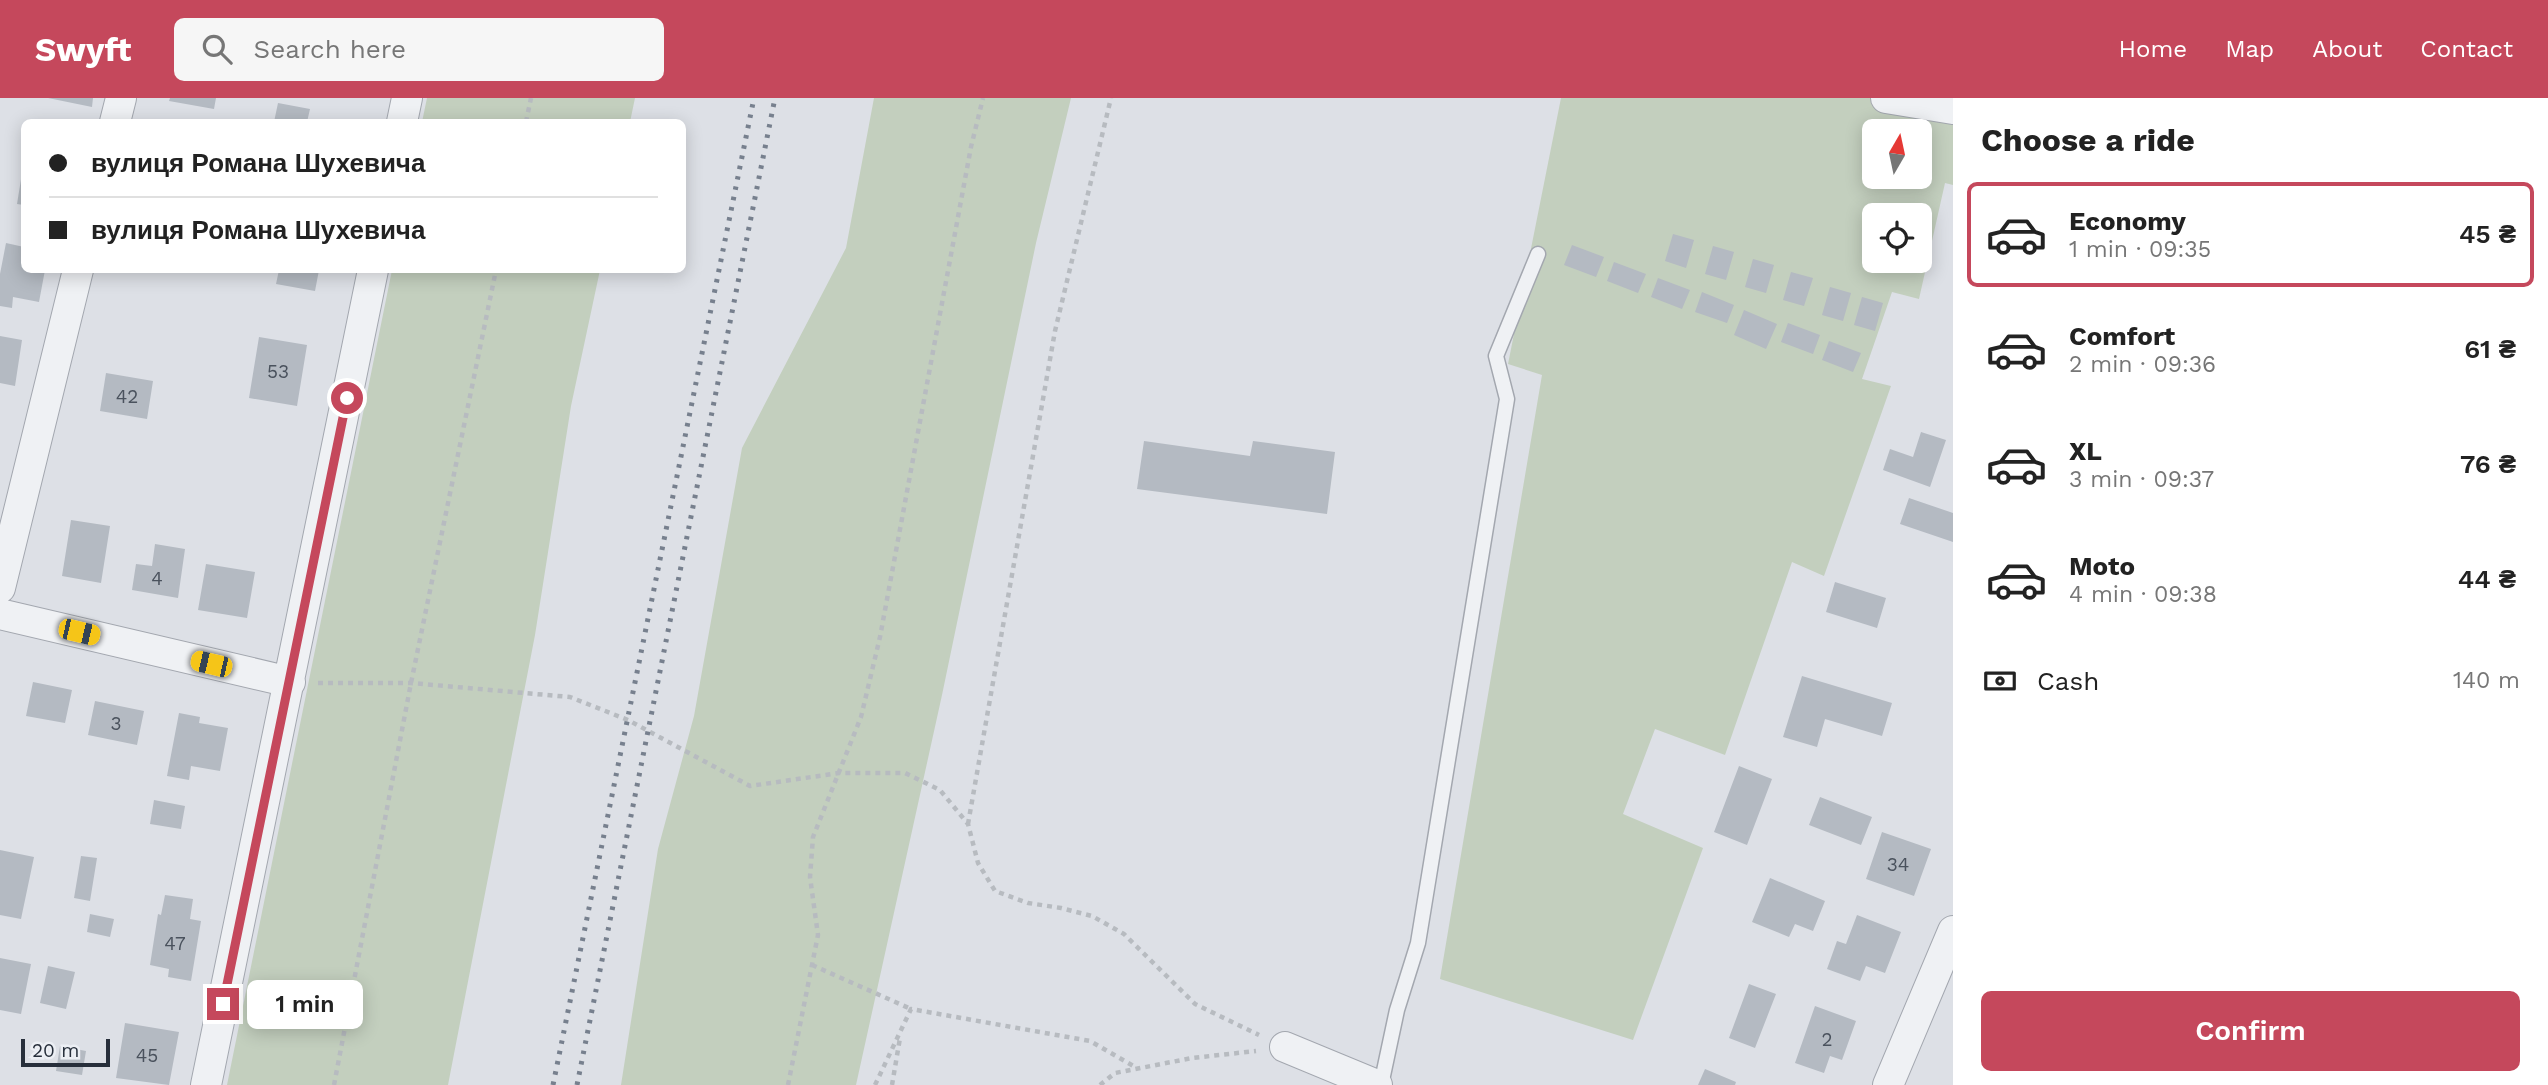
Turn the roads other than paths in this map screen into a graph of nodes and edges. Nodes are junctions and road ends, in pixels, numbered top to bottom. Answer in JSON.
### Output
{"nodes":[{"id":1,"x":121,"y":98,"type":"edge"},
{"id":2,"x":407,"y":98,"type":"edge"},
{"id":3,"x":1886,"y":98,"type":"edge"},
{"id":4,"x":1953,"y":109,"type":"edge"},
{"id":5,"x":116,"y":119,"type":"edge"},
{"id":6,"x":403,"y":119,"type":"edge"},
{"id":7,"x":1538,"y":254,"type":"dead end"},
{"id":8,"x":77,"y":273,"type":"edge"},
{"id":9,"x":372,"y":273,"type":"edge"},
{"id":10,"x":0,"y":588,"type":"edge"},
{"id":11,"x":0,"y":614,"type":"edge"},
{"id":12,"x":290,"y":682,"type":"junction"},
{"id":13,"x":1953,"y":930,"type":"edge"},
{"id":14,"x":1285,"y":1047,"type":"road end"},
{"id":15,"x":206,"y":1085,"type":"edge"},
{"id":16,"x":1379,"y":1085,"type":"edge"},
{"id":17,"x":1888,"y":1085,"type":"edge"}],
"edges":[{"from":1,"to":5,"type":"street"},
{"from":2,"to":6,"type":"street"},
{"from":3,"to":4,"type":"street"},
{"from":7,"to":16,"type":"lane"},
{"from":8,"to":10,"type":"street"},
{"from":9,"to":12,"type":"street"},
{"from":11,"to":12,"type":"street"},
{"from":12,"to":15,"type":"street"},
{"from":13,"to":17,"type":"street"},
{"from":14,"to":16,"type":"street"}]}
